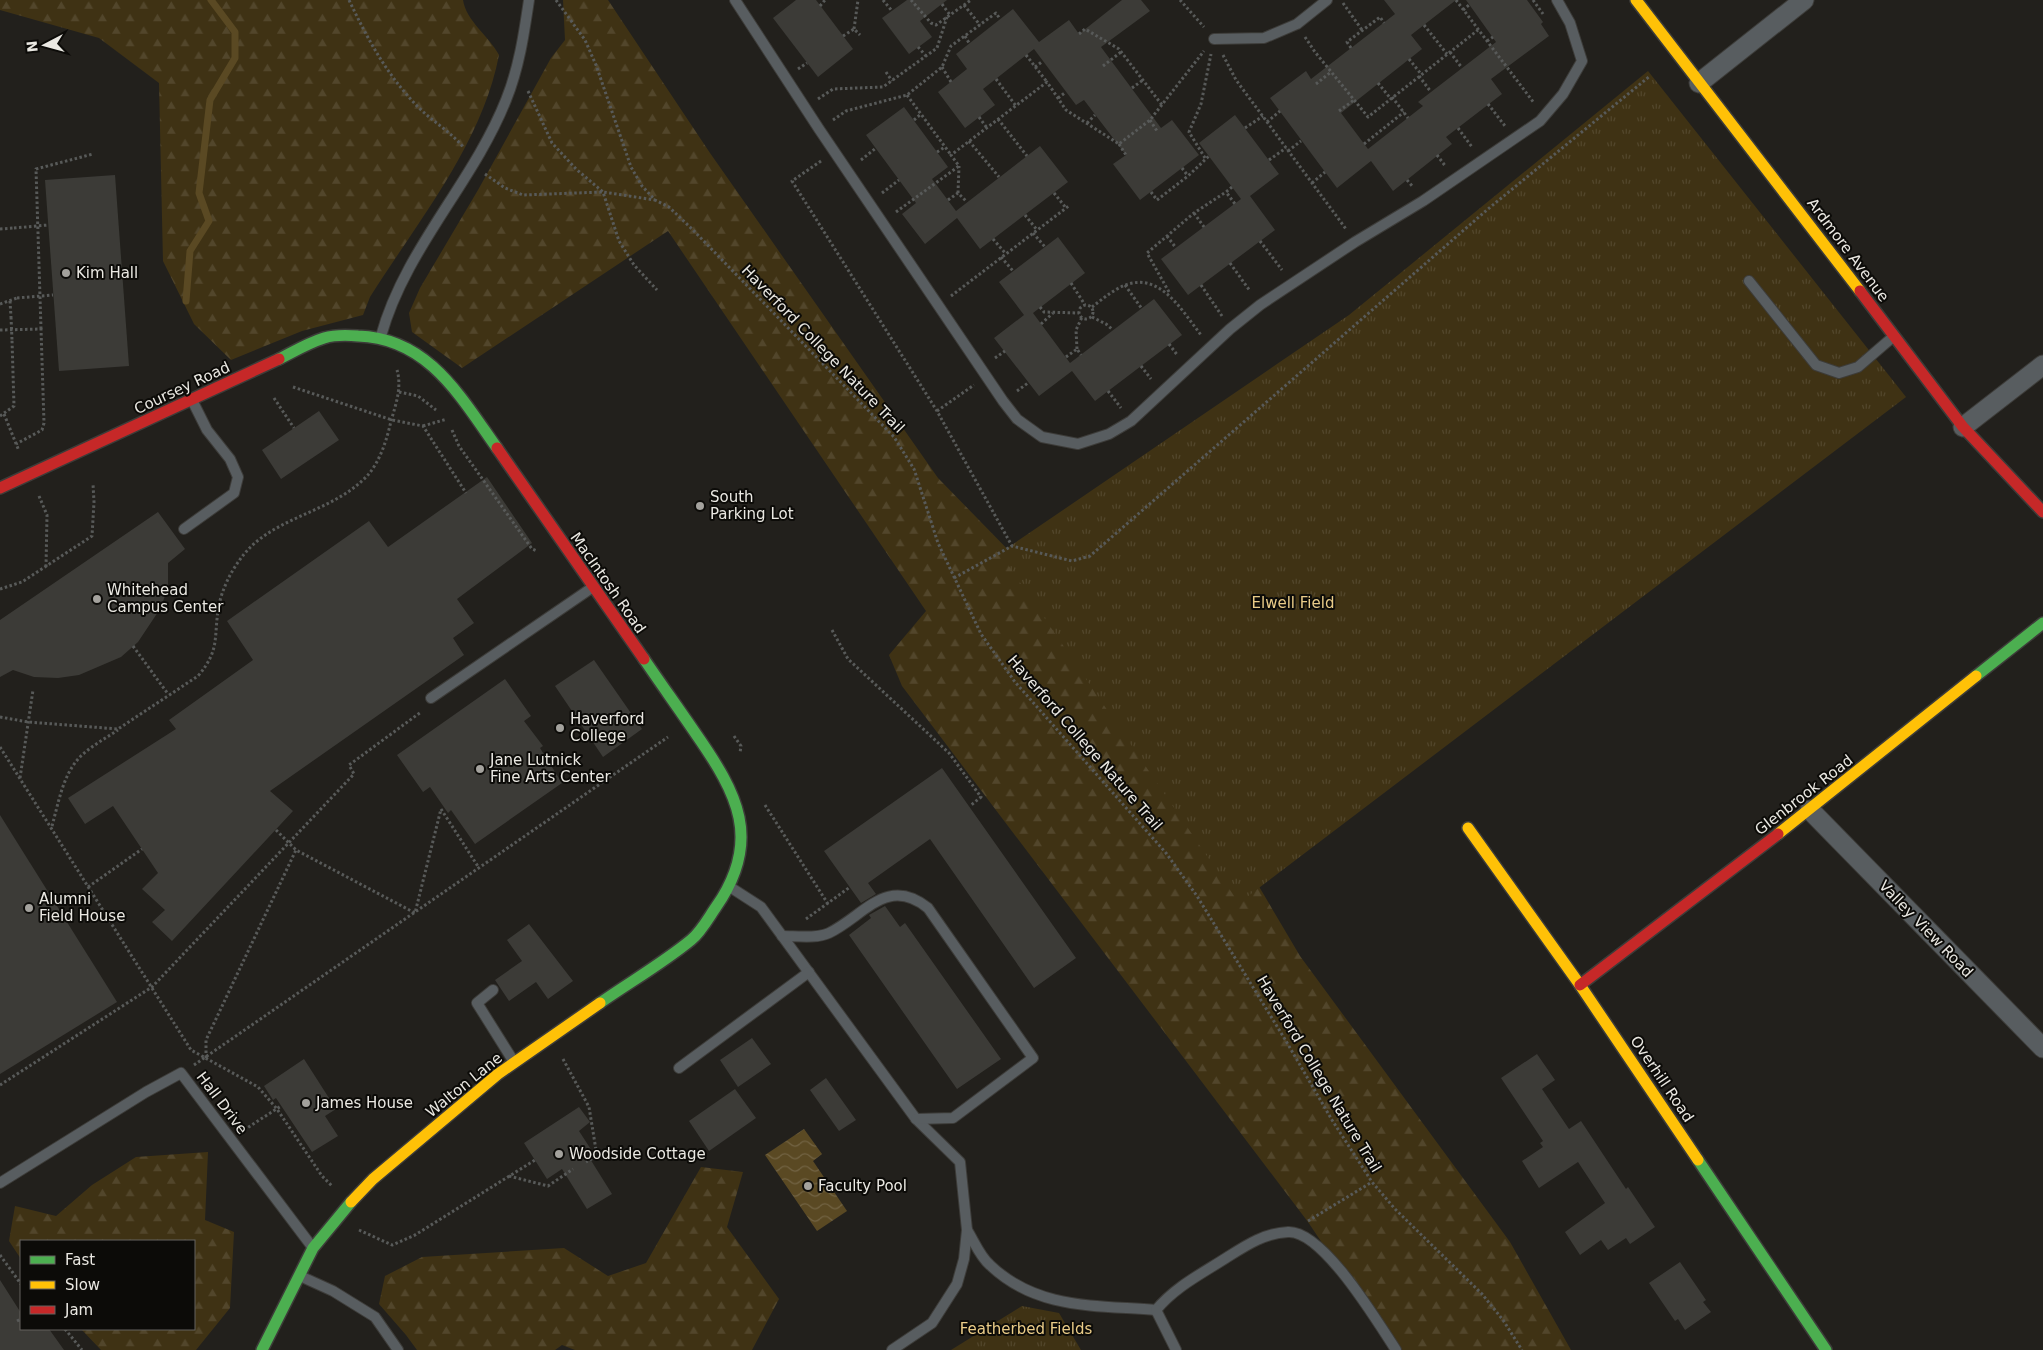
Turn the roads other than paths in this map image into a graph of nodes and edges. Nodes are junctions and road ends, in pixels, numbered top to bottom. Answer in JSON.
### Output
{"nodes":[{"id":1,"x":529,"y":0,"type":"edge"},
{"id":2,"x":735,"y":0,"type":"edge"},
{"id":3,"x":1327,"y":0,"type":"edge"},
{"id":4,"x":1557,"y":0,"type":"edge"},
{"id":5,"x":1636,"y":0,"type":"edge"},
{"id":6,"x":1804,"y":0,"type":"edge"},
{"id":7,"x":1214,"y":38,"type":"road end"},
{"id":8,"x":1699,"y":83,"type":"junction"},
{"id":9,"x":1749,"y":281,"type":"dead end"},
{"id":10,"x":1895,"y":336,"type":"junction"},
{"id":11,"x":381,"y":337,"type":"junction"},
{"id":12,"x":2043,"y":365,"type":"edge"},
{"id":13,"x":192,"y":400,"type":"junction"},
{"id":14,"x":1963,"y":427,"type":"junction"},
{"id":15,"x":0,"y":488,"type":"edge"},
{"id":16,"x":2043,"y":512,"type":"edge"},
{"id":17,"x":184,"y":529,"type":"dead end"},
{"id":18,"x":593,"y":587,"type":"junction"},
{"id":19,"x":2043,"y":623,"type":"edge"},
{"id":20,"x":431,"y":698,"type":"road end"},
{"id":21,"x":1810,"y":810,"type":"junction"},
{"id":22,"x":1468,"y":828,"type":"dead end"},
{"id":23,"x":730,"y":887,"type":"junction"},
{"id":24,"x":782,"y":936,"type":"junction"},
{"id":25,"x":809,"y":972,"type":"junction"},
{"id":26,"x":1580,"y":985,"type":"junction"},
{"id":27,"x":494,"y":990,"type":"dead end"},
{"id":28,"x":2043,"y":1048,"type":"edge"},
{"id":29,"x":515,"y":1063,"type":"junction"},
{"id":30,"x":679,"y":1068,"type":"dead end"},
{"id":31,"x":916,"y":1119,"type":"junction"},
{"id":32,"x":0,"y":1184,"type":"edge"},
{"id":33,"x":967,"y":1230,"type":"junction"},
{"id":34,"x":313,"y":1248,"type":"junction"},
{"id":35,"x":300,"y":1276,"type":"junction"},
{"id":36,"x":1156,"y":1310,"type":"junction"},
{"id":37,"x":262,"y":1350,"type":"edge"},
{"id":38,"x":398,"y":1350,"type":"edge"},
{"id":39,"x":892,"y":1350,"type":"edge"},
{"id":40,"x":1176,"y":1350,"type":"edge"},
{"id":41,"x":1396,"y":1350,"type":"edge"},
{"id":42,"x":1826,"y":1350,"type":"edge"}],
"edges":[{"from":1,"to":11,"type":"lane"},
{"from":2,"to":4,"type":"lane"},
{"from":3,"to":7,"type":"lane"},
{"from":5,"to":8,"type":"street","name":"Ardmore Avenue"},
{"from":6,"to":8,"type":"street"},
{"from":8,"to":10,"type":"street","name":"Ardmore Avenue"},
{"from":9,"to":10,"type":"lane"},
{"from":10,"to":14,"type":"street","name":"Ardmore Avenue"},
{"from":11,"to":13,"type":"street","name":"Coursey Road"},
{"from":11,"to":18,"type":"street","name":"MacIntosh Road"},
{"from":12,"to":14,"type":"street"},
{"from":13,"to":15,"type":"street","name":"Coursey Road"},
{"from":13,"to":17,"type":"lane"},
{"from":14,"to":16,"type":"street","name":"Ardmore Avenue"},
{"from":18,"to":20,"type":"lane"},
{"from":18,"to":23,"type":"street","name":"MacIntosh Road"},
{"from":19,"to":21,"type":"street","name":"Glenbrook Road"},
{"from":21,"to":26,"type":"street","name":"Glenbrook Road"},
{"from":21,"to":28,"type":"street","name":"Valley View Road"},
{"from":22,"to":26,"type":"street","name":"Overhill Road"},
{"from":23,"to":24,"type":"lane"},
{"from":23,"to":29,"type":"street","name":"Walton Lane"},
{"from":24,"to":25,"type":"lane"},
{"from":24,"to":31,"type":"lane"},
{"from":25,"to":30,"type":"lane"},
{"from":25,"to":31,"type":"lane"},
{"from":26,"to":42,"type":"street","name":"Overhill Road"},
{"from":27,"to":29,"type":"lane"},
{"from":29,"to":34,"type":"street","name":"Walton Lane"},
{"from":31,"to":33,"type":"lane"},
{"from":32,"to":34,"type":"lane","name":"Hall Drive"},
{"from":33,"to":36,"type":"lane"},
{"from":33,"to":39,"type":"lane"},
{"from":34,"to":35,"type":"street","name":"Walton Lane"},
{"from":35,"to":37,"type":"street","name":"Walton Lane"},
{"from":35,"to":38,"type":"lane"},
{"from":36,"to":40,"type":"lane"},
{"from":36,"to":41,"type":"lane"}]}
